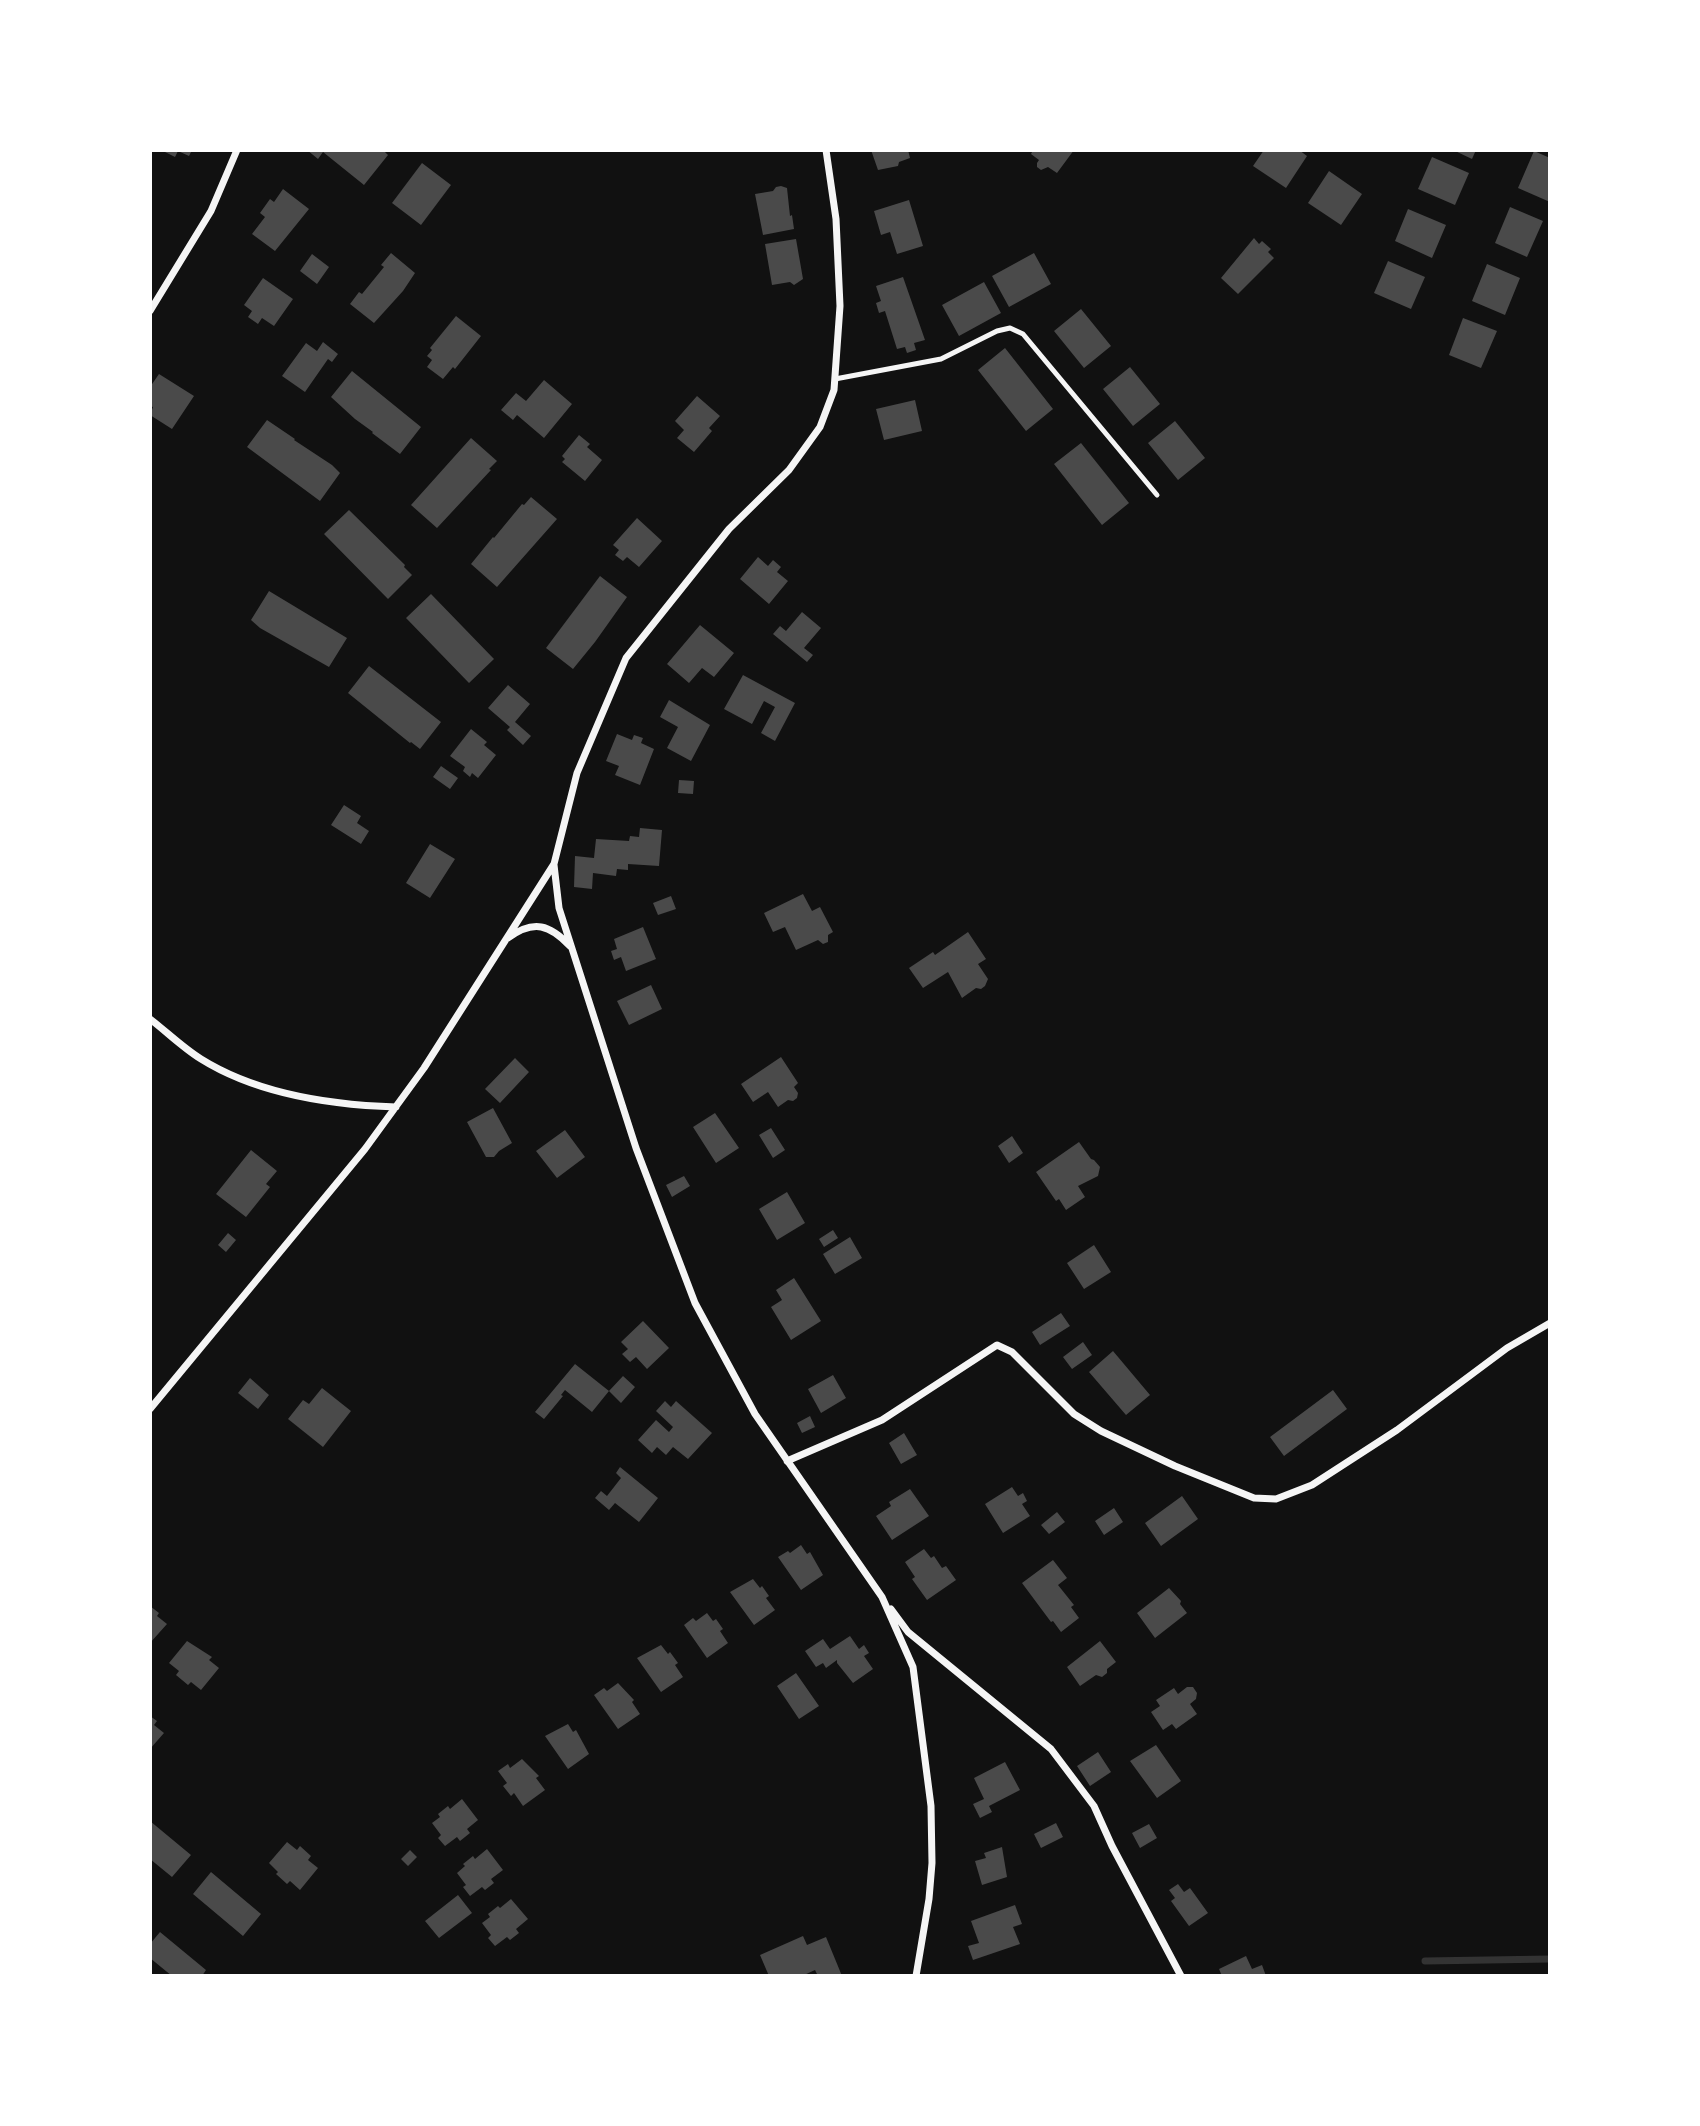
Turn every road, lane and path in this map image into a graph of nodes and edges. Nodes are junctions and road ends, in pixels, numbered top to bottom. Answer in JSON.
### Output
{"nodes":[{"id":1,"x":237,"y":150,"type":"edge"},
{"id":2,"x":825,"y":150,"type":"edge"},
{"id":3,"x":150,"y":311,"type":"edge"},
{"id":4,"x":835,"y":379,"type":"junction"},
{"id":5,"x":1157,"y":495,"type":"dead end"},
{"id":6,"x":554,"y":864,"type":"junction"},
{"id":7,"x":503,"y":942,"type":"junction"},
{"id":8,"x":571,"y":946,"type":"junction"},
{"id":9,"x":150,"y":1019,"type":"edge"},
{"id":10,"x":396,"y":1107,"type":"junction"},
{"id":11,"x":1549,"y":1323,"type":"edge"},
{"id":12,"x":150,"y":1409,"type":"edge"},
{"id":13,"x":787,"y":1461,"type":"junction"},
{"id":14,"x":882,"y":1597,"type":"junction"},
{"id":15,"x":916,"y":1976,"type":"edge"},
{"id":16,"x":1181,"y":1976,"type":"edge"}],
"edges":[{"from":1,"to":3,"type":"street"},
{"from":2,"to":4,"type":"street"},
{"from":4,"to":5,"type":"lane"},
{"from":4,"to":6,"type":"street"},
{"from":6,"to":7,"type":"street"},
{"from":6,"to":8,"type":"street"},
{"from":7,"to":8,"type":"street"},
{"from":7,"to":10,"type":"street"},
{"from":8,"to":13,"type":"street"},
{"from":9,"to":10,"type":"street"},
{"from":10,"to":12,"type":"street"},
{"from":11,"to":13,"type":"street"},
{"from":13,"to":14,"type":"street"},
{"from":14,"to":15,"type":"street"},
{"from":14,"to":16,"type":"street"}]}
